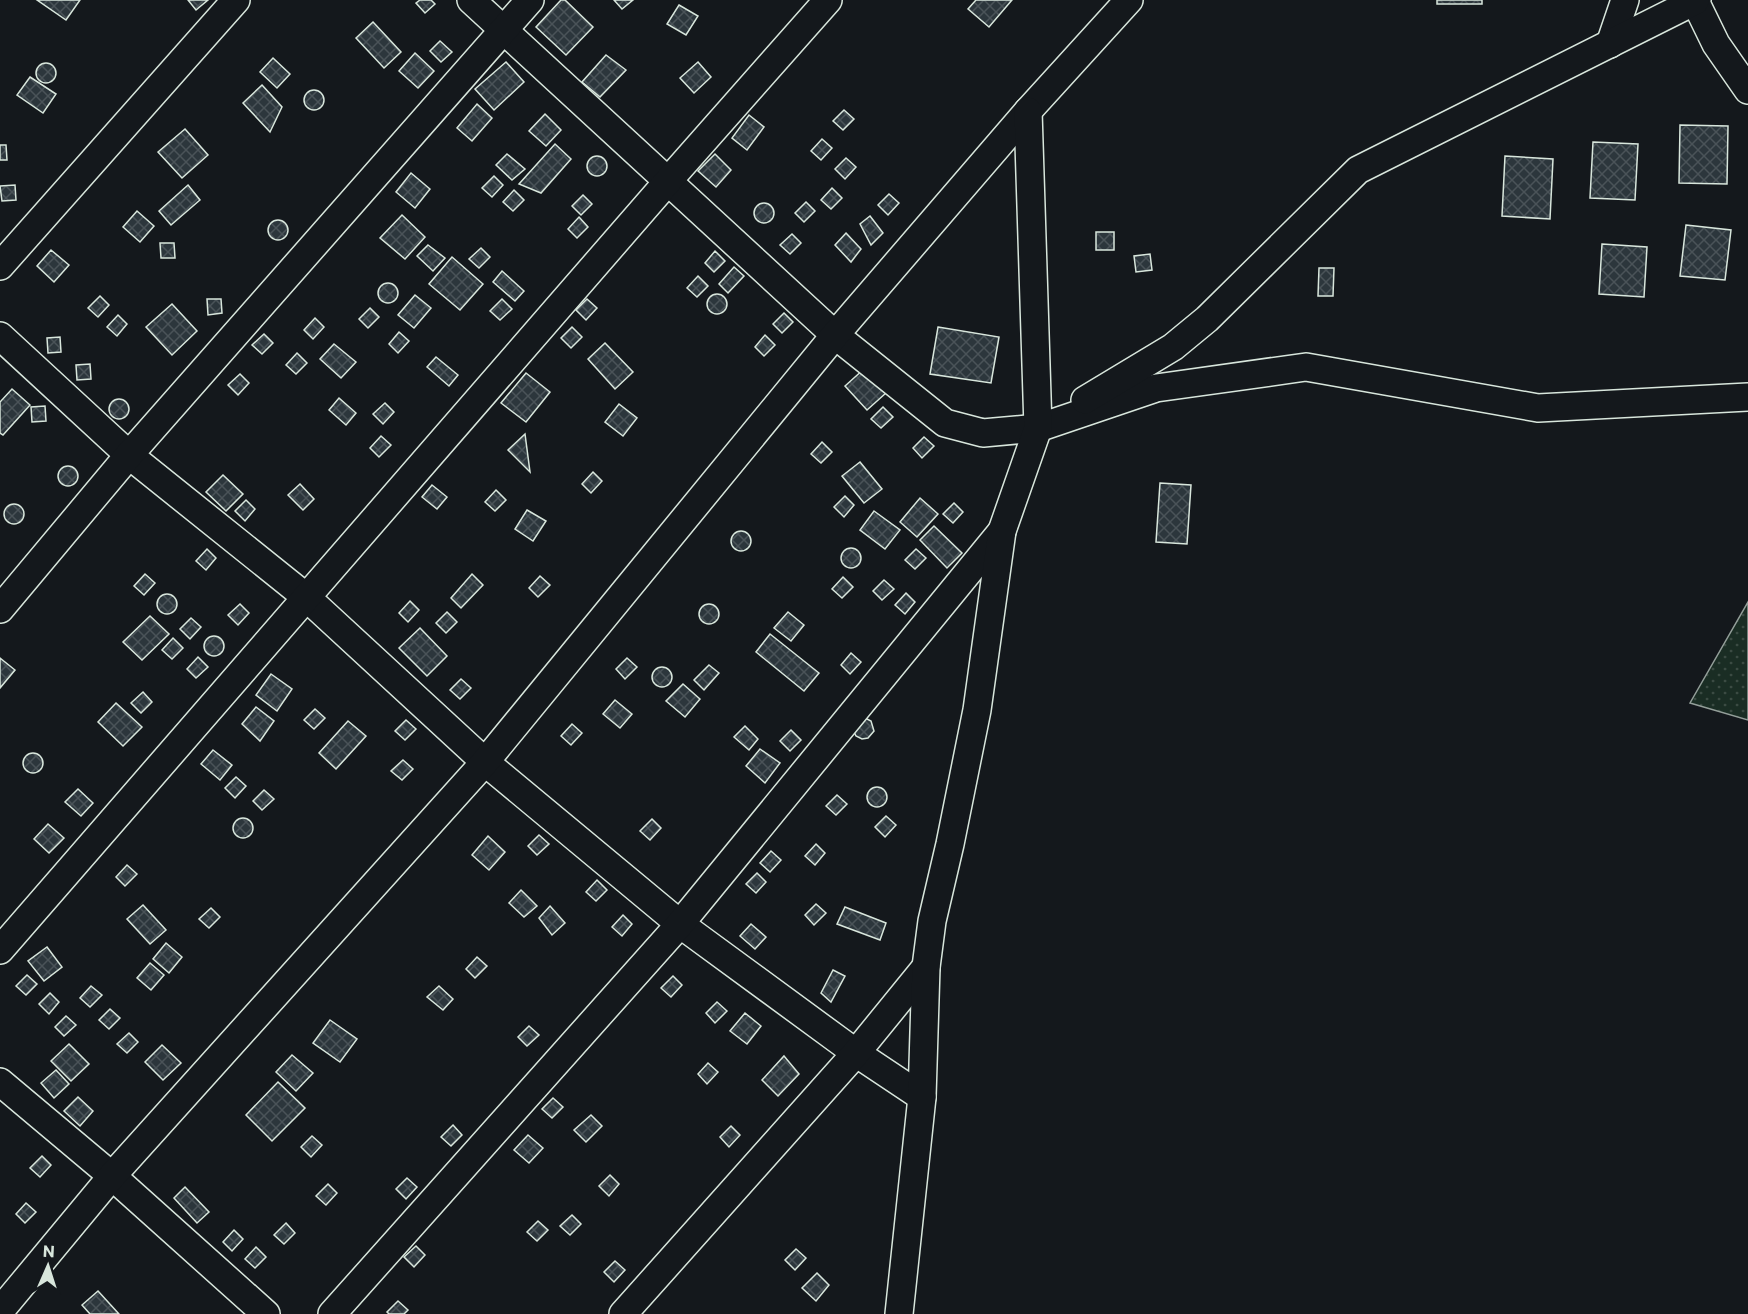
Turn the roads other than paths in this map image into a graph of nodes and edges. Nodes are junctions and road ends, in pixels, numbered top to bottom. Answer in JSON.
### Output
{"nodes":[{"id":1,"x":236,"y":0,"type":"edge"},
{"id":2,"x":471,"y":0,"type":"edge"},
{"id":3,"x":530,"y":0,"type":"edge"},
{"id":4,"x":828,"y":0,"type":"edge"},
{"id":5,"x":1129,"y":0,"type":"edge"},
{"id":6,"x":1625,"y":0,"type":"edge"},
{"id":7,"x":1696,"y":1,"type":"edge"},
{"id":8,"x":503,"y":30,"type":"junction"},
{"id":9,"x":1610,"y":44,"type":"junction"},
{"id":10,"x":1748,"y":90,"type":"edge"},
{"id":11,"x":1028,"y":111,"type":"junction"},
{"id":12,"x":669,"y":180,"type":"junction"},
{"id":13,"x":0,"y":266,"type":"edge"},
{"id":14,"x":835,"y":335,"type":"junction"},
{"id":15,"x":0,"y":336,"type":"edge"},
{"id":16,"x":1748,"y":398,"type":"edge"},
{"id":17,"x":1038,"y":428,"type":"junction"},
{"id":18,"x":129,"y":455,"type":"junction"},
{"id":19,"x":1002,"y":531,"type":"junction"},
{"id":20,"x":306,"y":597,"type":"junction"},
{"id":21,"x":0,"y":609,"type":"edge"},
{"id":22,"x":485,"y":762,"type":"junction"},
{"id":23,"x":680,"y":924,"type":"junction"},
{"id":24,"x":0,"y":950,"type":"edge"},
{"id":25,"x":926,"y":968,"type":"junction"},
{"id":26,"x":856,"y":1053,"type":"junction"},
{"id":27,"x":0,"y":1082,"type":"edge"},
{"id":28,"x":922,"y":1097,"type":"junction"},
{"id":29,"x":112,"y":1176,"type":"junction"},
{"id":30,"x":0,"y":1311,"type":"edge"},
{"id":31,"x":266,"y":1314,"type":"edge"},
{"id":32,"x":332,"y":1314,"type":"edge"},
{"id":33,"x":623,"y":1314,"type":"edge"},
{"id":34,"x":899,"y":1314,"type":"edge"}],
"edges":[{"from":1,"to":13,"type":"street"},
{"from":2,"to":8,"type":"street"},
{"from":3,"to":8,"type":"street"},
{"from":4,"to":12,"type":"street"},
{"from":5,"to":11,"type":"street"},
{"from":6,"to":9,"type":"street"},
{"from":7,"to":9,"type":"street"},
{"from":7,"to":10,"type":"street"},
{"from":8,"to":12,"type":"street"},
{"from":8,"to":18,"type":"street"},
{"from":9,"to":17,"type":"street"},
{"from":11,"to":14,"type":"street"},
{"from":11,"to":17,"type":"street"},
{"from":12,"to":14,"type":"street"},
{"from":12,"to":20,"type":"street"},
{"from":14,"to":17,"type":"street"},
{"from":14,"to":22,"type":"street"},
{"from":15,"to":18,"type":"street"},
{"from":16,"to":17,"type":"street"},
{"from":17,"to":19,"type":"street"},
{"from":18,"to":20,"type":"street"},
{"from":18,"to":21,"type":"street"},
{"from":19,"to":23,"type":"street"},
{"from":19,"to":25,"type":"street"},
{"from":20,"to":22,"type":"street"},
{"from":20,"to":24,"type":"street"},
{"from":22,"to":23,"type":"street"},
{"from":22,"to":29,"type":"street"},
{"from":23,"to":26,"type":"street"},
{"from":23,"to":32,"type":"street"},
{"from":25,"to":26,"type":"street"},
{"from":25,"to":28,"type":"street"},
{"from":26,"to":28,"type":"street"},
{"from":26,"to":33,"type":"street"},
{"from":27,"to":29,"type":"street"},
{"from":28,"to":34,"type":"street"},
{"from":29,"to":30,"type":"street"},
{"from":29,"to":31,"type":"street"}]}
